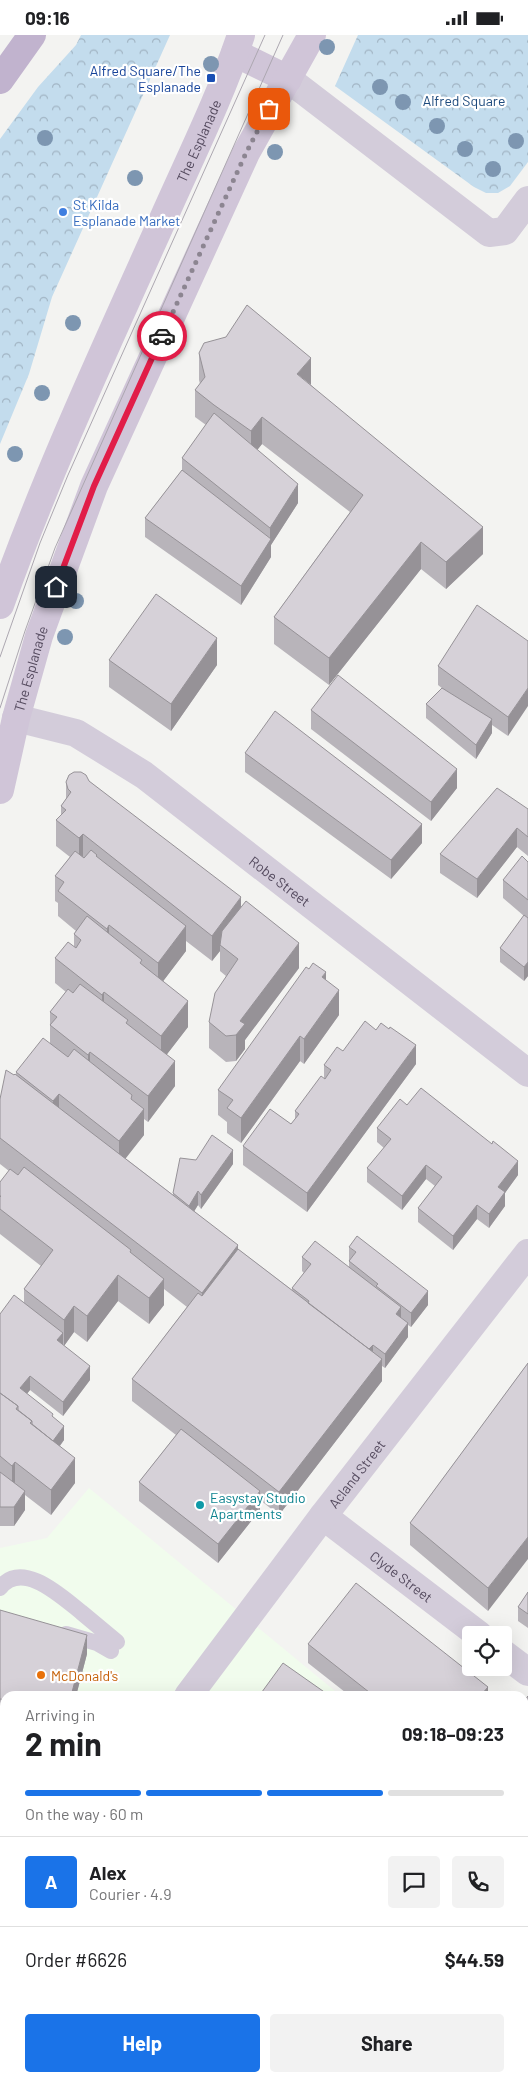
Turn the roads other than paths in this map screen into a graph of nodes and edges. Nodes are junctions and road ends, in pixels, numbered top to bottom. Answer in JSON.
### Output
{"nodes":[{"id":1,"x":32,"y":35,"type":"edge"},
{"id":2,"x":312,"y":35,"type":"edge"},
{"id":3,"x":238,"y":44,"type":"edge"},
{"id":4,"x":288,"y":79,"type":"junction"},
{"id":5,"x":0,"y":80,"type":"edge"},
{"id":6,"x":528,"y":200,"type":"edge"},
{"id":7,"x":0,"y":605,"type":"edge"},
{"id":8,"x":8,"y":716,"type":"edge"},
{"id":9,"x":0,"y":790,"type":"edge"},
{"id":10,"x":528,"y":1073,"type":"edge"},
{"id":11,"x":528,"y":1253,"type":"edge"},
{"id":12,"x":323,"y":1516,"type":"junction"},
{"id":13,"x":0,"y":1588,"type":"edge"},
{"id":14,"x":467,"y":1626,"type":"edge"},
{"id":15,"x":52,"y":1631,"type":"edge"},
{"id":16,"x":512,"y":1660,"type":"edge"},
{"id":17,"x":528,"y":1672,"type":"edge"},
{"id":18,"x":192,"y":1691,"type":"edge"}],
"edges":[{"from":1,"to":5,"type":"main road"},
{"from":2,"to":4,"type":"street","name":"The Esplanade"},
{"from":3,"to":4,"type":"street"},
{"from":3,"to":7,"type":"street","name":"The Esplanade"},
{"from":4,"to":6,"type":"street"},
{"from":4,"to":8,"type":"street","name":"The Esplanade"},
{"from":8,"to":9,"type":"street","name":"The Esplanade"},
{"from":8,"to":10,"type":"street","name":"Robe Street"},
{"from":11,"to":12,"type":"street","name":"Acland Street"},
{"from":12,"to":14,"type":"street","name":"Clyde Street"},
{"from":12,"to":18,"type":"street","name":"Acland Street"},
{"from":13,"to":15,"type":"lane"},
{"from":16,"to":17,"type":"street"}]}
